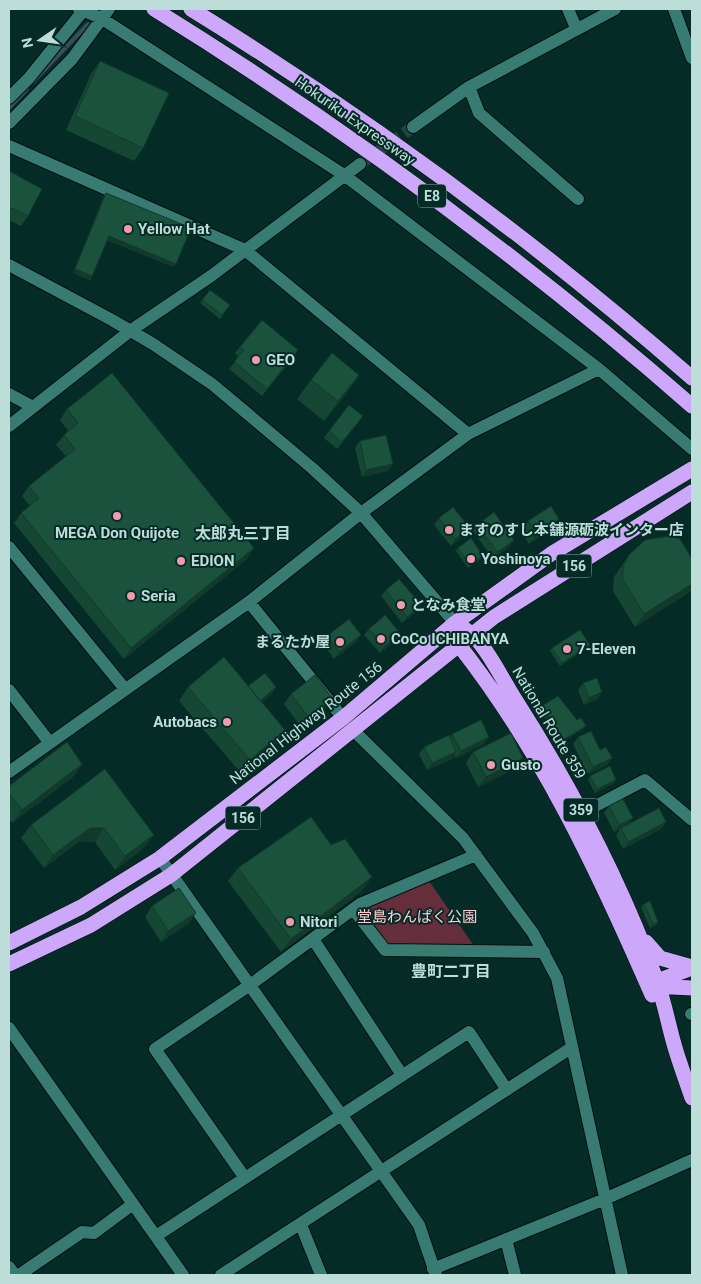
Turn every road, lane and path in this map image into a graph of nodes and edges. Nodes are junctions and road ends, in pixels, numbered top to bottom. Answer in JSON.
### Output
{"nodes":[{"id":1,"x":154,"y":9,"type":"edge"},
{"id":2,"x":191,"y":9,"type":"edge"},
{"id":3,"x":568,"y":9,"type":"edge"},
{"id":4,"x":615,"y":9,"type":"edge"},
{"id":5,"x":674,"y":9,"type":"edge"},
{"id":6,"x":81,"y":10,"type":"edge"},
{"id":7,"x":105,"y":13,"type":"edge"},
{"id":8,"x":576,"y":28,"type":"junction"},
{"id":9,"x":692,"y":58,"type":"edge"},
{"id":10,"x":468,"y":87,"type":"junction"},
{"id":11,"x":9,"y":98,"type":"edge"},
{"id":12,"x":9,"y":124,"type":"edge"},
{"id":13,"x":412,"y":127,"type":"tunnel mouth"},
{"id":14,"x":9,"y":146,"type":"edge"},
{"id":15,"x":360,"y":164,"type":"tunnel mouth"},
{"id":16,"x":344,"y":175,"type":"junction"},
{"id":17,"x":578,"y":199,"type":"dead end"},
{"id":18,"x":245,"y":250,"type":"junction"},
{"id":19,"x":9,"y":266,"type":"edge"},
{"id":20,"x":130,"y":331,"type":"junction"},
{"id":21,"x":599,"y":369,"type":"junction"},
{"id":22,"x":692,"y":378,"type":"edge"},
{"id":23,"x":9,"y":394,"type":"edge"},
{"id":24,"x":692,"y":406,"type":"edge"},
{"id":25,"x":33,"y":407,"type":"junction"},
{"id":26,"x":9,"y":426,"type":"edge"},
{"id":27,"x":468,"y":434,"type":"junction"},
{"id":28,"x":692,"y":449,"type":"edge"},
{"id":29,"x":692,"y":469,"type":"edge"},
{"id":30,"x":692,"y":492,"type":"edge"},
{"id":31,"x":361,"y":513,"type":"junction"},
{"id":32,"x":9,"y":547,"type":"edge"},
{"id":33,"x":249,"y":602,"type":"junction"},
{"id":34,"x":455,"y":623,"type":"junction"},
{"id":35,"x":472,"y":633,"type":"junction"},
{"id":36,"x":458,"y":644,"type":"junction"},
{"id":37,"x":9,"y":690,"type":"edge"},
{"id":38,"x":125,"y":690,"type":"junction"},
{"id":39,"x":343,"y":718,"type":"junction"},
{"id":40,"x":353,"y":730,"type":"junction"},
{"id":41,"x":50,"y":743,"type":"junction"},
{"id":42,"x":9,"y":772,"type":"edge"},
{"id":43,"x":582,"y":813,"type":"junction"},
{"id":44,"x":692,"y":820,"type":"edge"},
{"id":45,"x":476,"y":854,"type":"junction"},
{"id":46,"x":160,"y":858,"type":"junction"},
{"id":47,"x":171,"y":875,"type":"junction"},
{"id":48,"x":353,"y":909,"type":"junction"},
{"id":49,"x":636,"y":929,"type":"junction"},
{"id":50,"x":313,"y":939,"type":"junction"},
{"id":51,"x":9,"y":943,"type":"edge"},
{"id":52,"x":544,"y":952,"type":"junction"},
{"id":53,"x":9,"y":964,"type":"edge"},
{"id":54,"x":692,"y":968,"type":"edge"},
{"id":55,"x":655,"y":984,"type":"junction"},
{"id":56,"x":250,"y":985,"type":"junction"},
{"id":57,"x":687,"y":989,"type":"edge"},
{"id":58,"x":668,"y":1020,"type":"junction"},
{"id":59,"x":9,"y":1028,"type":"edge"},
{"id":60,"x":674,"y":1045,"type":"junction"},
{"id":61,"x":572,"y":1048,"type":"junction"},
{"id":62,"x":402,"y":1075,"type":"junction"},
{"id":63,"x":507,"y":1090,"type":"junction"},
{"id":64,"x":692,"y":1098,"type":"edge"},
{"id":65,"x":342,"y":1114,"type":"junction"},
{"id":66,"x":692,"y":1160,"type":"edge"},
{"id":67,"x":383,"y":1172,"type":"junction"},
{"id":68,"x":245,"y":1178,"type":"junction"},
{"id":69,"x":605,"y":1199,"type":"junction"},
{"id":70,"x":133,"y":1204,"type":"junction"},
{"id":71,"x":301,"y":1226,"type":"junction"},
{"id":72,"x":156,"y":1236,"type":"junction"},
{"id":73,"x":506,"y":1239,"type":"junction"},
{"id":74,"x":9,"y":1267,"type":"edge"},
{"id":75,"x":434,"y":1272,"type":"edge"},
{"id":76,"x":15,"y":1275,"type":"edge"},
{"id":77,"x":20,"y":1275,"type":"edge"},
{"id":78,"x":183,"y":1275,"type":"edge"},
{"id":79,"x":221,"y":1275,"type":"edge"},
{"id":80,"x":320,"y":1275,"type":"edge"},
{"id":81,"x":515,"y":1275,"type":"edge"},
{"id":82,"x":622,"y":1275,"type":"edge"}],
"edges":[{"from":1,"to":24,"type":"highway","name":"Hokuriku Expressway","number":"E8"},
{"from":2,"to":22,"type":"highway","name":"Hokuriku Expressway","number":"E8"},
{"from":3,"to":8,"type":"street"},
{"from":4,"to":8,"type":"street"},
{"from":5,"to":9,"type":"street"},
{"from":6,"to":7,"type":"street"},
{"from":6,"to":11,"type":"street"},
{"from":7,"to":12,"type":"street"},
{"from":7,"to":16,"type":"street"},
{"from":8,"to":10,"type":"street"},
{"from":10,"to":13,"type":"street"},
{"from":10,"to":17,"type":"street"},
{"from":14,"to":18,"type":"street"},
{"from":15,"to":16,"type":"street"},
{"from":16,"to":18,"type":"street"},
{"from":16,"to":21,"type":"street"},
{"from":18,"to":20,"type":"street"},
{"from":18,"to":27,"type":"street"},
{"from":19,"to":20,"type":"street"},
{"from":20,"to":25,"type":"street"},
{"from":20,"to":31,"type":"street"},
{"from":21,"to":27,"type":"street"},
{"from":21,"to":28,"type":"street"},
{"from":23,"to":25,"type":"street"},
{"from":25,"to":26,"type":"street"},
{"from":27,"to":31,"type":"street"},
{"from":29,"to":34,"type":"highway","name":"National Highway Route 156","number":"156"},
{"from":30,"to":35,"type":"highway","number":"156"},
{"from":31,"to":33,"type":"street"},
{"from":31,"to":34,"type":"street"},
{"from":32,"to":38,"type":"street"},
{"from":33,"to":38,"type":"street"},
{"from":33,"to":39,"type":"street"},
{"from":34,"to":35,"type":"highway","name":"National Route 359","number":"359"},
{"from":34,"to":36,"type":"highway","name":"National Route 359","number":"359"},
{"from":34,"to":39,"type":"highway","name":"National Highway Route 156","number":"156"},
{"from":35,"to":36,"type":"highway","number":"156"},
{"from":35,"to":43,"type":"highway","name":"National Route 359","number":"359"},
{"from":36,"to":40,"type":"highway","number":"156"},
{"from":36,"to":55,"type":"highway","name":"National Route 359","number":"359"},
{"from":37,"to":41,"type":"street"},
{"from":38,"to":41,"type":"street"},
{"from":39,"to":46,"type":"highway","name":"National Highway Route 156","number":"156"},
{"from":40,"to":45,"type":"street"},
{"from":40,"to":47,"type":"highway","number":"156"},
{"from":41,"to":42,"type":"street"},
{"from":43,"to":44,"type":"street"},
{"from":43,"to":49,"type":"highway","name":"National Route 359","number":"359"},
{"from":45,"to":48,"type":"street"},
{"from":45,"to":52,"type":"street"},
{"from":46,"to":47,"type":"street"},
{"from":46,"to":51,"type":"highway","name":"National Highway Route 156","number":"156"},
{"from":47,"to":53,"type":"highway","number":"156"},
{"from":47,"to":56,"type":"street"},
{"from":48,"to":50,"type":"street"},
{"from":48,"to":52,"type":"street"},
{"from":49,"to":54,"type":"highway"},
{"from":49,"to":55,"type":"highway","name":"National Route 359","number":"359"},
{"from":50,"to":56,"type":"street"},
{"from":50,"to":62,"type":"street"},
{"from":52,"to":61,"type":"street"},
{"from":54,"to":55,"type":"highway"},
{"from":55,"to":57,"type":"highway"},
{"from":55,"to":58,"type":"highway","name":"National Route 359","number":"359"},
{"from":55,"to":60,"type":"highway","name":"National Route 359","number":"359"},
{"from":56,"to":65,"type":"street"},
{"from":56,"to":68,"type":"street"},
{"from":57,"to":58,"type":"highway"},
{"from":58,"to":60,"type":"highway","name":"National Route 359","number":"359"},
{"from":59,"to":70,"type":"street"},
{"from":60,"to":64,"type":"highway","name":"National Route 359","number":"359"},
{"from":61,"to":63,"type":"street"},
{"from":61,"to":69,"type":"street"},
{"from":62,"to":63,"type":"street"},
{"from":62,"to":65,"type":"street"},
{"from":63,"to":67,"type":"street"},
{"from":65,"to":67,"type":"street"},
{"from":65,"to":68,"type":"street"},
{"from":66,"to":69,"type":"street"},
{"from":67,"to":71,"type":"street"},
{"from":67,"to":75,"type":"street"},
{"from":68,"to":72,"type":"street"},
{"from":69,"to":73,"type":"street"},
{"from":69,"to":82,"type":"street"},
{"from":70,"to":72,"type":"street"},
{"from":70,"to":77,"type":"street"},
{"from":71,"to":79,"type":"street"},
{"from":71,"to":80,"type":"street"},
{"from":72,"to":78,"type":"street"},
{"from":73,"to":75,"type":"street"},
{"from":73,"to":81,"type":"street"},
{"from":74,"to":76,"type":"street"}]}
